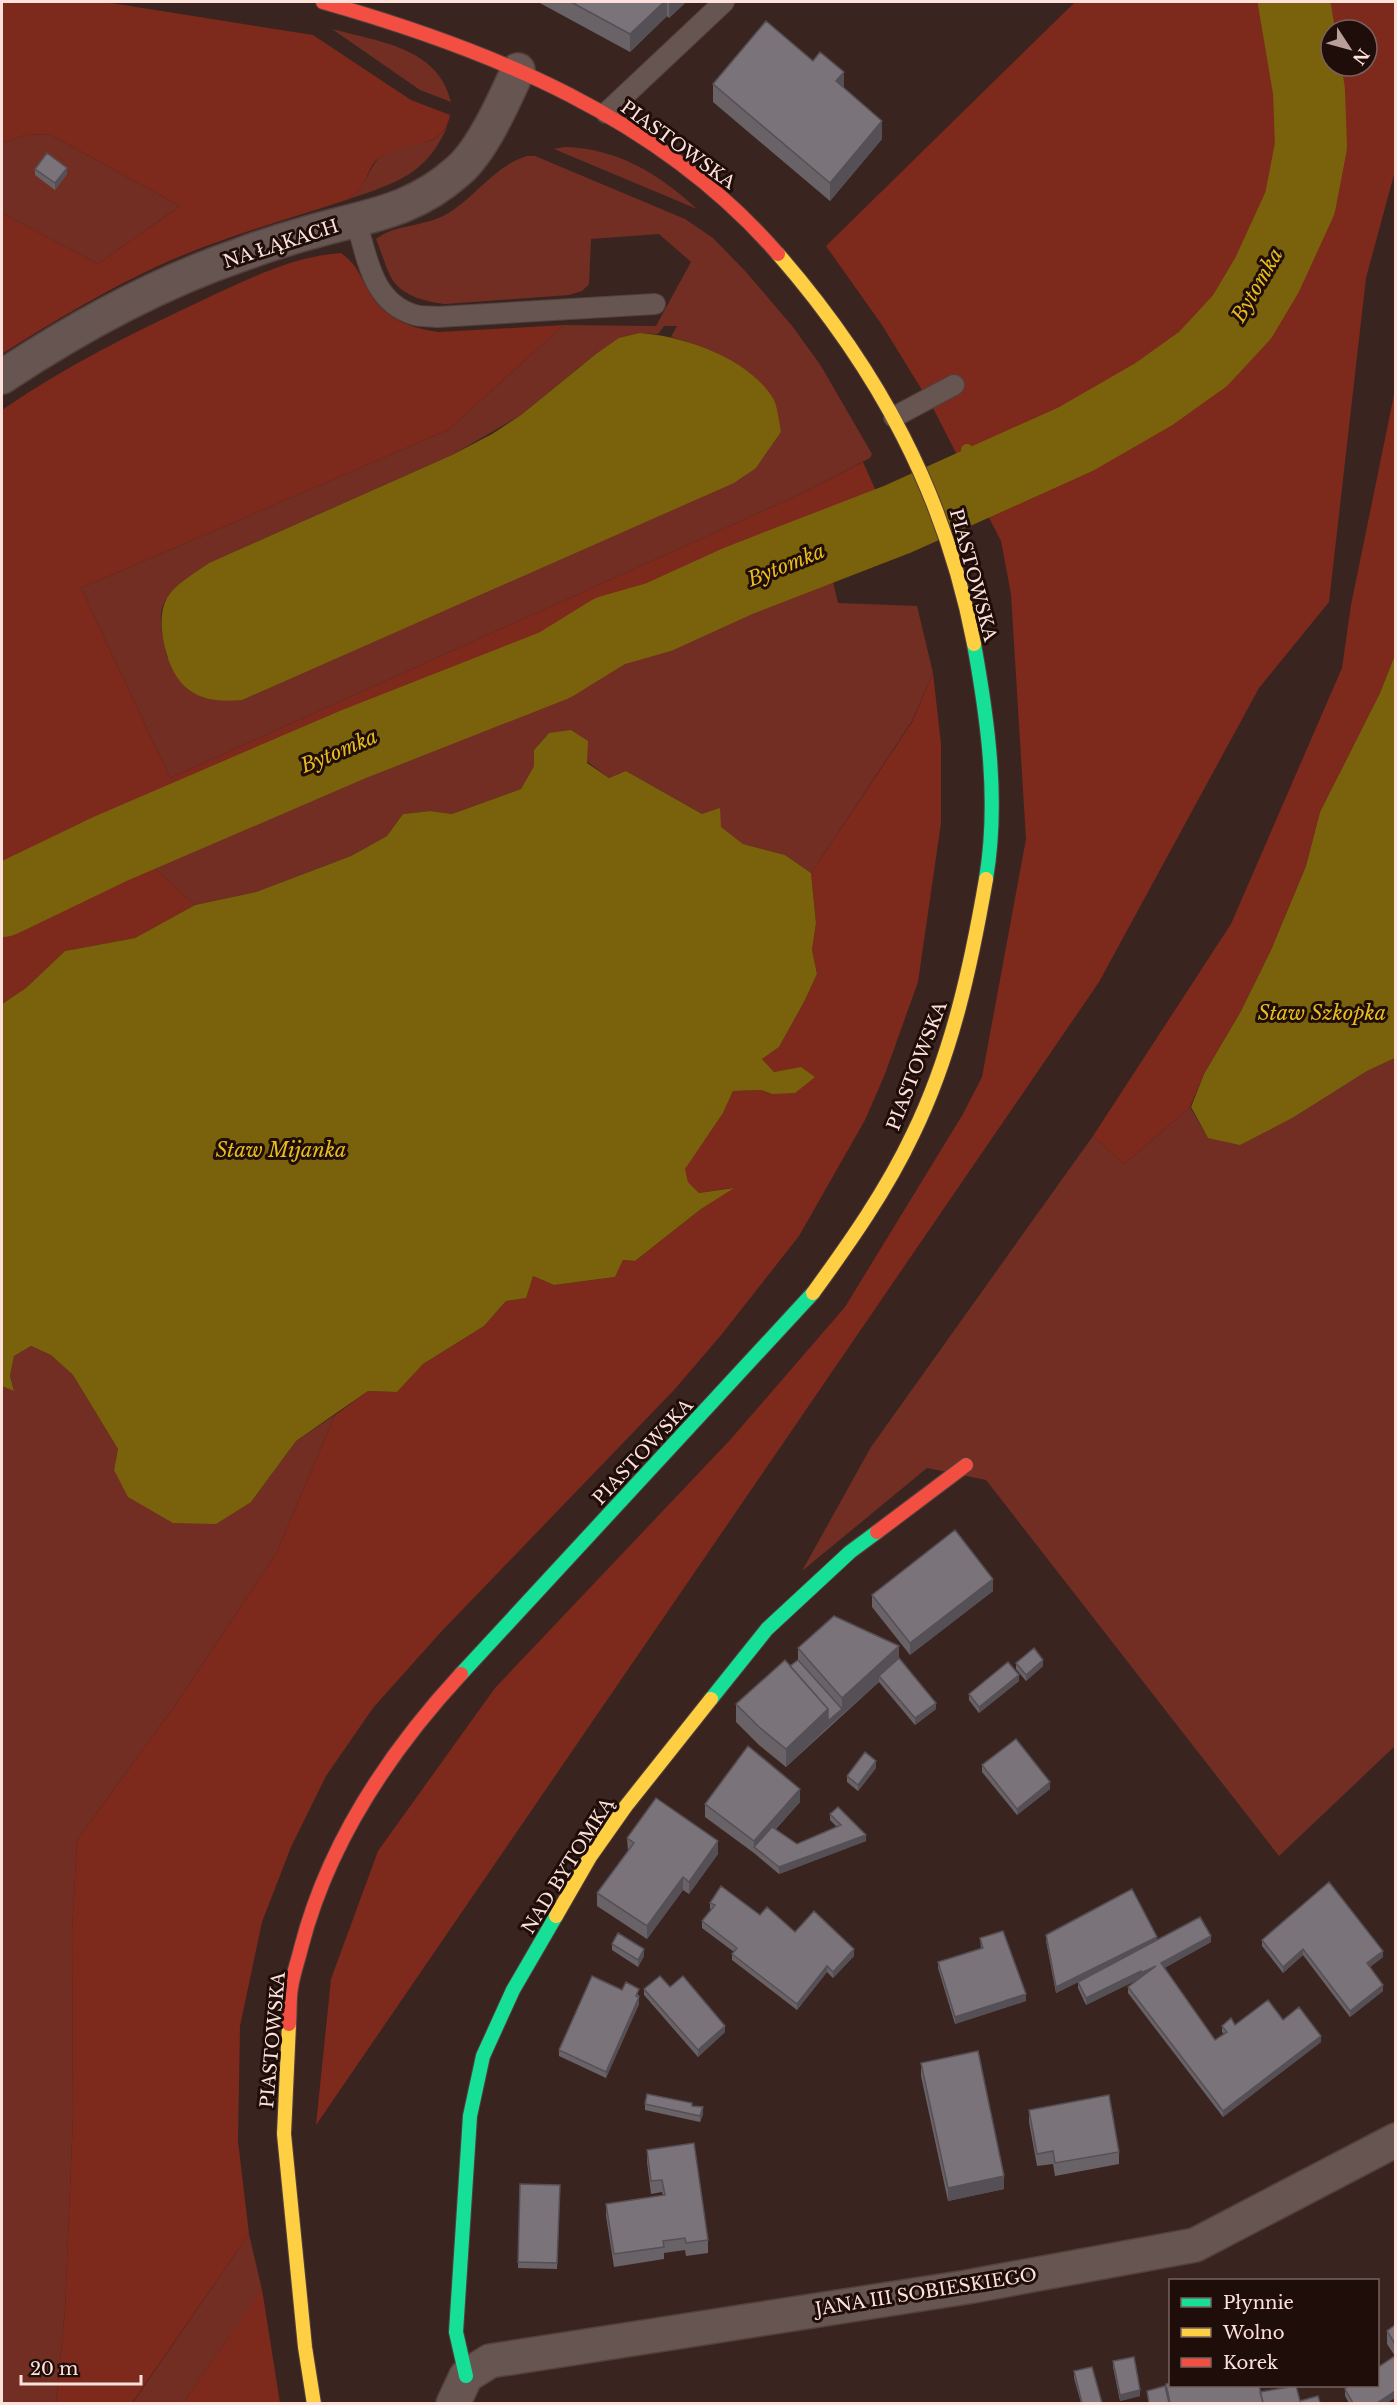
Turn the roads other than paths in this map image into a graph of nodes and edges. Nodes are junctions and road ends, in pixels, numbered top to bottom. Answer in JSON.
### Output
{"nodes":[{"id":1,"x":323,"y":2,"type":"edge"},
{"id":2,"x":724,"y":2,"type":"edge"},
{"id":3,"x":518,"y":70,"type":"junction"},
{"id":4,"x":606,"y":113,"type":"junction"},
{"id":5,"x":356,"y":220,"type":"junction"},
{"id":6,"x":655,"y":304,"type":"dead end"},
{"id":7,"x":2,"y":377,"type":"edge"},
{"id":8,"x":954,"y":386,"type":"dead end"},
{"id":9,"x":894,"y":417,"type":"junction"},
{"id":10,"x":966,"y":1466,"type":"dead end"},
{"id":11,"x":1395,"y":2140,"type":"edge"},
{"id":12,"x":460,"y":2390,"type":"edge"},
{"id":13,"x":314,"y":2403,"type":"edge"}],
"edges":[{"from":1,"to":3,"type":"street","name":"PIASTOWSKA"},
{"from":2,"to":4,"type":"lane"},
{"from":3,"to":4,"type":"street","name":"PIASTOWSKA"},
{"from":3,"to":5,"type":"street","name":"NA ŁĄKACH"},
{"from":4,"to":9,"type":"street","name":"PIASTOWSKA"},
{"from":5,"to":6,"type":"lane"},
{"from":5,"to":7,"type":"street","name":"NA ŁĄKACH"},
{"from":8,"to":9,"type":"lane"},
{"from":9,"to":13,"type":"street","name":"PIASTOWSKA"},
{"from":10,"to":12,"type":"street","name":"NAD BYTOMKĄ"},
{"from":11,"to":12,"type":"street","name":"JANA III SOBIESKIEGO"}]}
